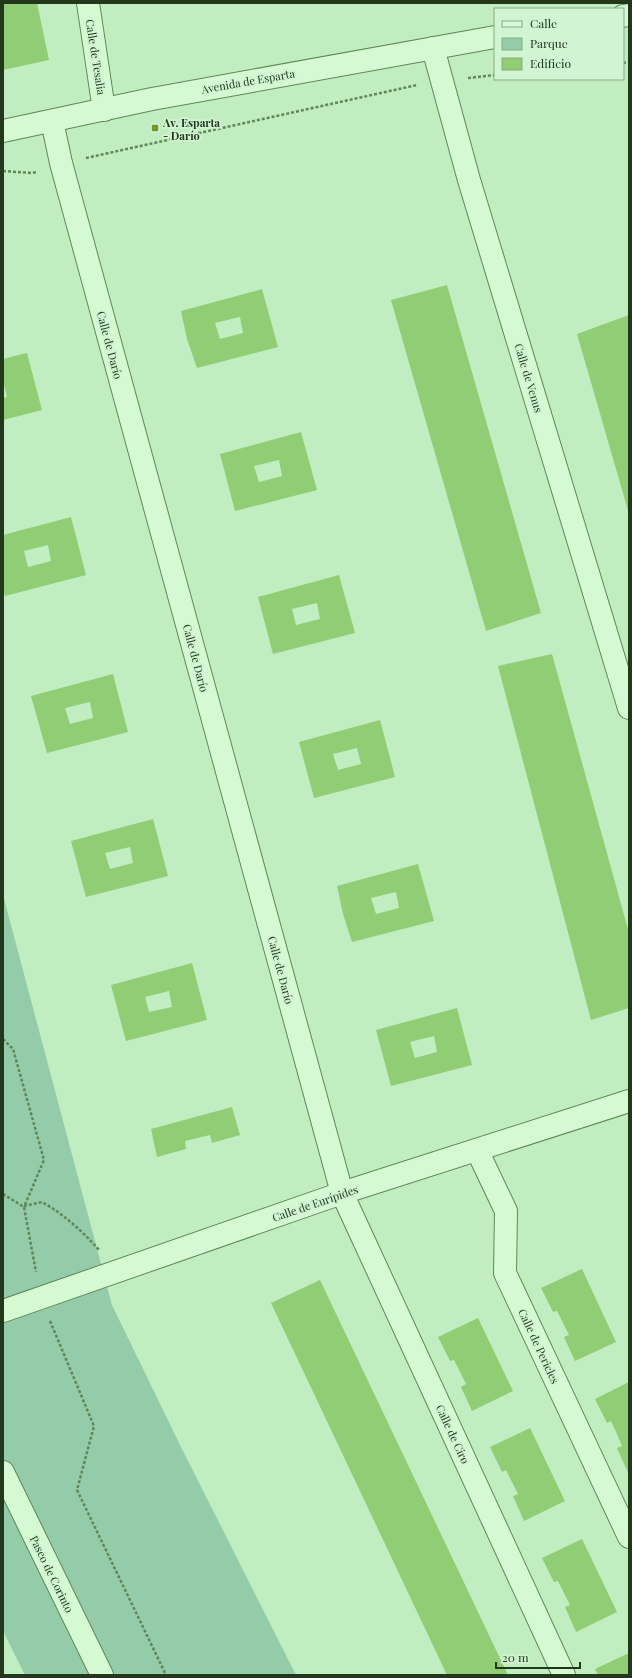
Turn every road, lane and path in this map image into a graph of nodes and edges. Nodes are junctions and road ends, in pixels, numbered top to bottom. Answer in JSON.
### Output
{"nodes":[{"id":1,"x":88,"y":3,"type":"edge"},
{"id":2,"x":494,"y":37,"type":"edge"},
{"id":3,"x":433,"y":48,"type":"junction"},
{"id":4,"x":494,"y":75,"type":"edge"},
{"id":5,"x":442,"y":80,"type":"junction"},
{"id":6,"x":104,"y":110,"type":"junction"},
{"id":7,"x":52,"y":121,"type":"junction"},
{"id":8,"x":3,"y":131,"type":"edge"},
{"id":9,"x":61,"y":163,"type":"junction"},
{"id":10,"x":3,"y":171,"type":"edge"},
{"id":11,"x":629,"y":708,"type":"edge"},
{"id":12,"x":3,"y":1039,"type":"edge"},
{"id":13,"x":629,"y":1101,"type":"edge"},
{"id":14,"x":477,"y":1150,"type":"junction"},
{"id":15,"x":342,"y":1193,"type":"junction"},
{"id":16,"x":3,"y":1194,"type":"edge"},
{"id":17,"x":24,"y":1207,"type":"junction"},
{"id":18,"x":109,"y":1275,"type":"junction"},
{"id":19,"x":41,"y":1299,"type":"junction"},
{"id":20,"x":3,"y":1311,"type":"edge"},
{"id":21,"x":3,"y":1472,"type":"edge"},
{"id":22,"x":629,"y":1537,"type":"edge"},
{"id":23,"x":102,"y":1675,"type":"edge"},
{"id":24,"x":166,"y":1675,"type":"edge"},
{"id":25,"x":564,"y":1675,"type":"edge"}],
"edges":[{"from":1,"to":6,"type":"street","name":"Calle de Tesalia"},
{"from":2,"to":3,"type":"street","name":"Avenida de Esparta"},
{"from":3,"to":5,"type":"street","name":"Calle de Venus"},
{"from":3,"to":6,"type":"street","name":"Avenida de Esparta"},
{"from":4,"to":5,"type":"path"},
{"from":5,"to":9,"type":"path"},
{"from":5,"to":11,"type":"street","name":"Calle de Venus"},
{"from":6,"to":7,"type":"street","name":"Avenida de Esparta"},
{"from":7,"to":8,"type":"street","name":"Avenida de Esparta"},
{"from":7,"to":9,"type":"street","name":"Calle de Darío"},
{"from":9,"to":10,"type":"path"},
{"from":9,"to":15,"type":"street","name":"Calle de Darío"},
{"from":12,"to":17,"type":"path"},
{"from":13,"to":14,"type":"street","name":"Calle de Eurípides"},
{"from":14,"to":15,"type":"street","name":"Calle de Eurípides"},
{"from":14,"to":22,"type":"street","name":"Calle de Pericles"},
{"from":15,"to":18,"type":"street","name":"Calle de Eurípides"},
{"from":15,"to":25,"type":"street","name":"Calle de Ciro"},
{"from":16,"to":17,"type":"path"},
{"from":17,"to":18,"type":"path"},
{"from":17,"to":19,"type":"path"},
{"from":18,"to":19,"type":"street","name":"Calle de Eurípides"},
{"from":19,"to":20,"type":"street","name":"Calle de Eurípides"},
{"from":19,"to":24,"type":"path"},
{"from":21,"to":23,"type":"street","name":"Paseo de Corinto"}]}
